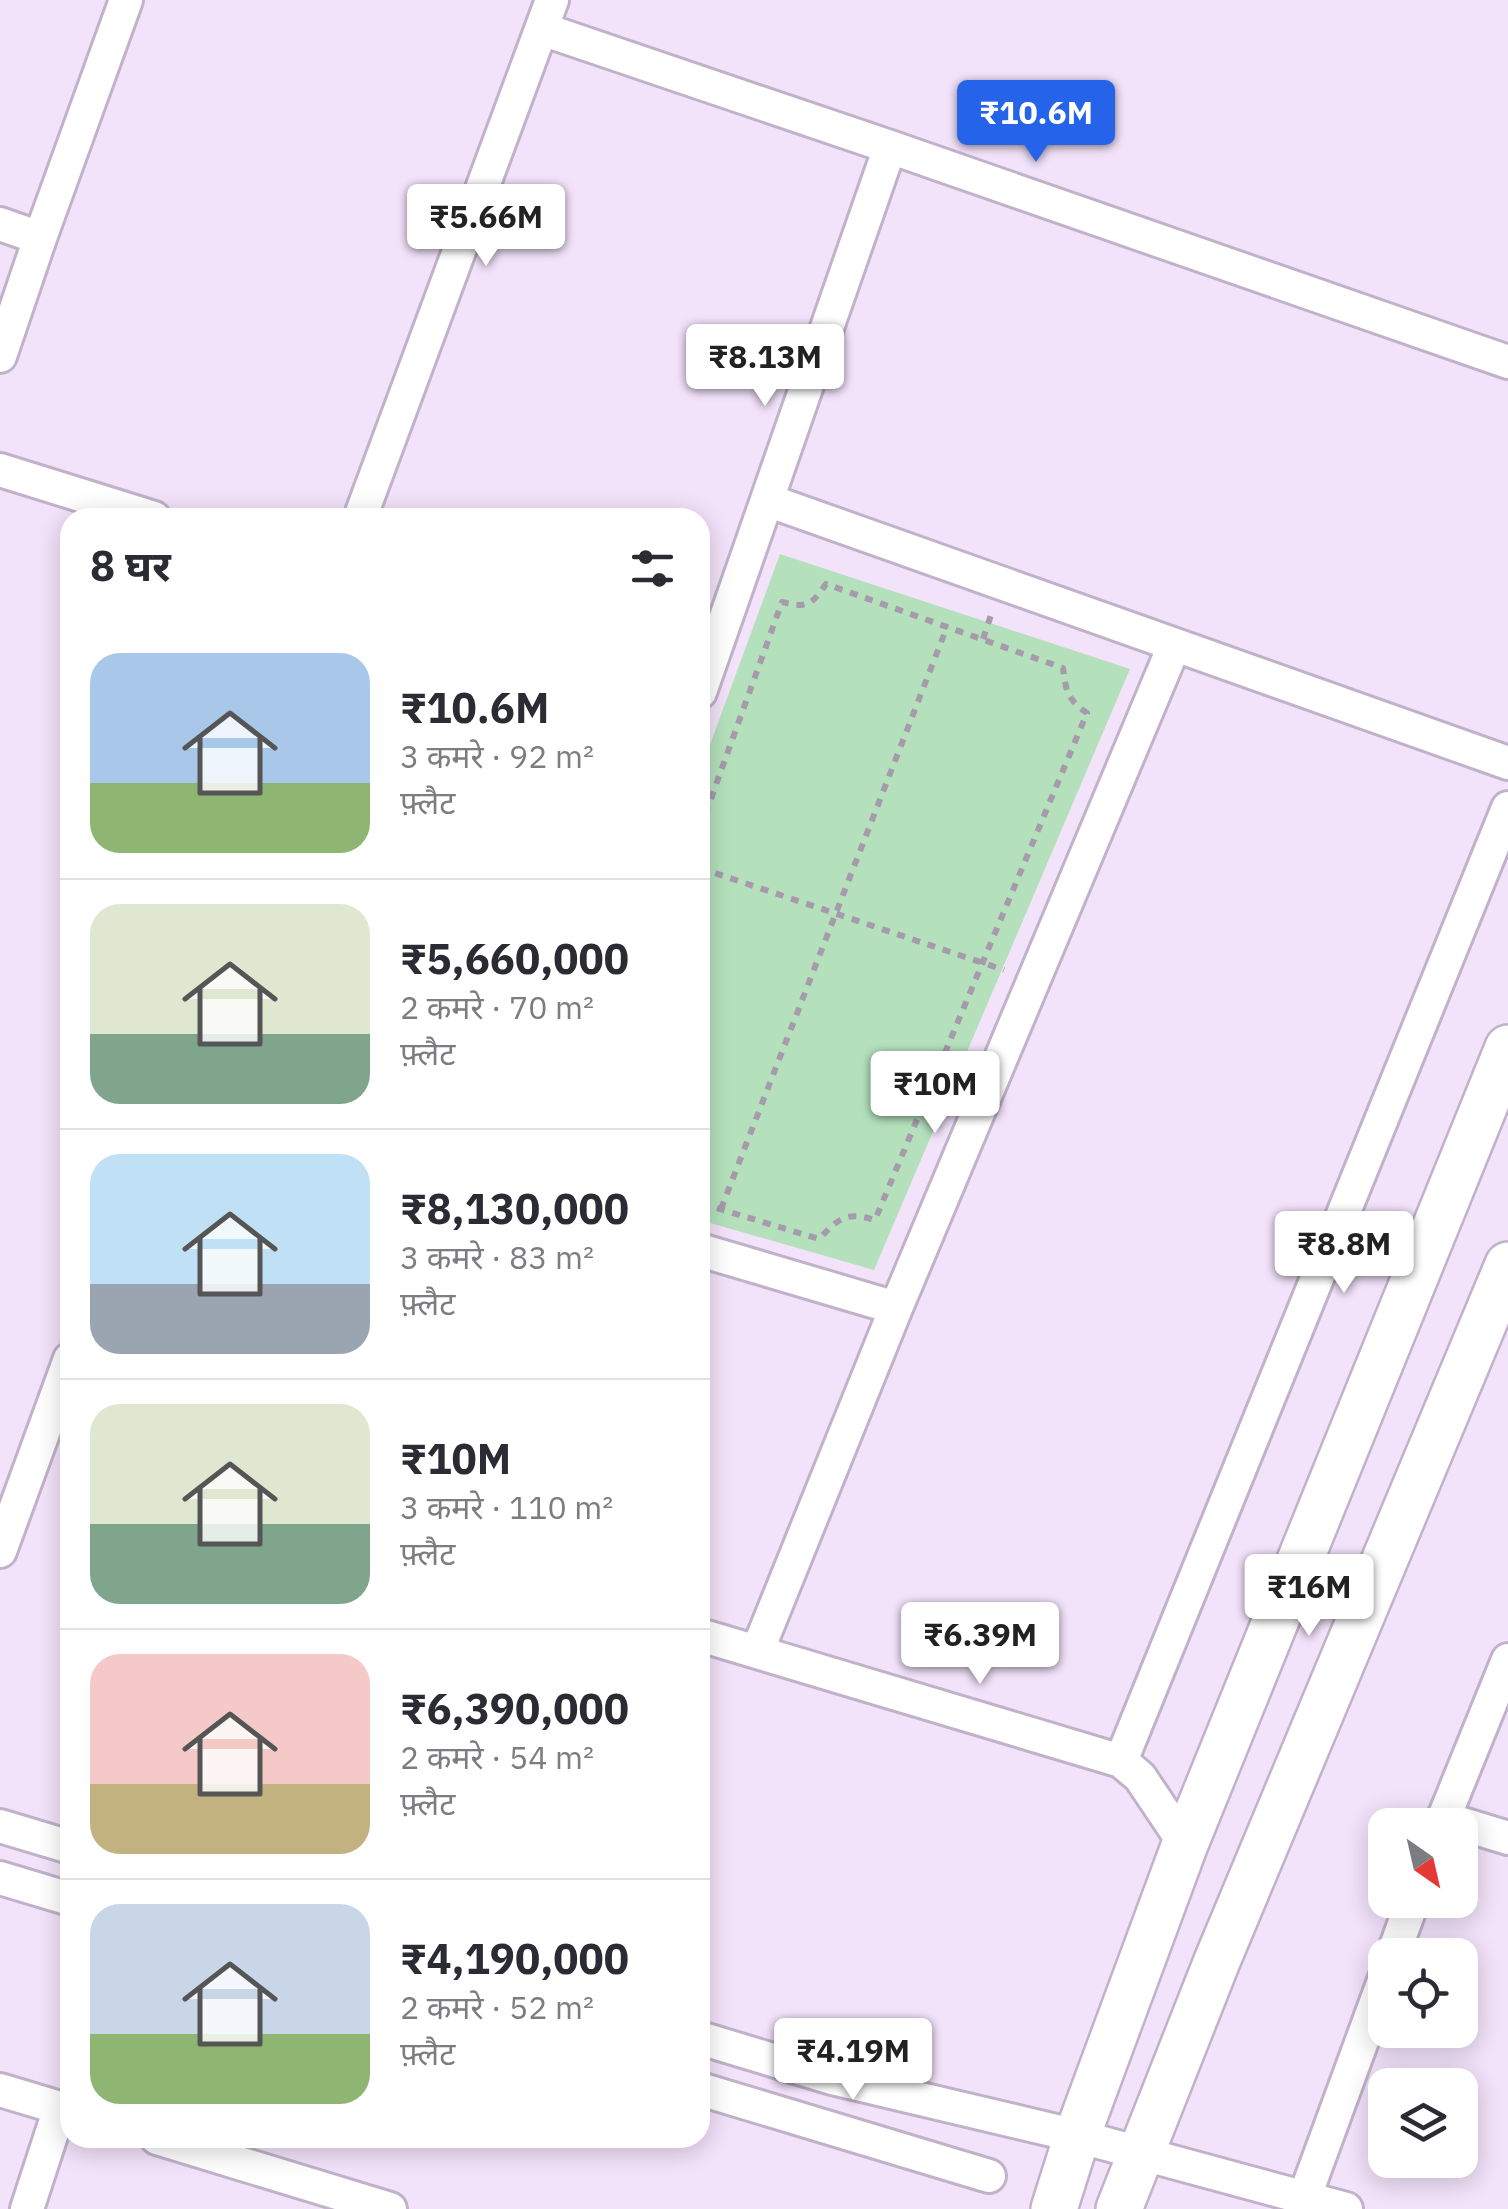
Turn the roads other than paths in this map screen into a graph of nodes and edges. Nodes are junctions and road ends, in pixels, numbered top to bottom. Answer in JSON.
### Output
{"nodes":[{"id":1,"x":126,"y":0,"type":"edge"},
{"id":2,"x":547,"y":15,"type":"edge"},
{"id":3,"x":890,"y":147,"type":"junction"},
{"id":4,"x":0,"y":224,"type":"edge"},
{"id":5,"x":40,"y":238,"type":"junction"},
{"id":6,"x":0,"y":356,"type":"edge"},
{"id":7,"x":1508,"y":362,"type":"edge"},
{"id":8,"x":0,"y":470,"type":"edge"},
{"id":9,"x":767,"y":500,"type":"junction"},
{"id":10,"x":122,"y":508,"type":"edge"},
{"id":11,"x":364,"y":508,"type":"edge"},
{"id":12,"x":1174,"y":646,"type":"junction"},
{"id":13,"x":710,"y":663,"type":"edge"},
{"id":14,"x":1508,"y":763,"type":"edge"},
{"id":15,"x":1508,"y":808,"type":"edge"},
{"id":16,"x":1508,"y":1048,"type":"edge"},
{"id":17,"x":710,"y":1253,"type":"edge"},
{"id":18,"x":1508,"y":1265,"type":"edge"},
{"id":19,"x":896,"y":1308,"type":"junction"},
{"id":20,"x":57,"y":1440,"type":"edge"},
{"id":21,"x":0,"y":1551,"type":"edge"},
{"id":22,"x":710,"y":1638,"type":"edge"},
{"id":23,"x":757,"y":1652,"type":"junction"},
{"id":24,"x":1508,"y":1660,"type":"edge"},
{"id":25,"x":1121,"y":1762,"type":"junction"},
{"id":26,"x":1448,"y":1808,"type":"edge"},
{"id":27,"x":0,"y":1826,"type":"edge"},
{"id":28,"x":1478,"y":1831,"type":"edge"},
{"id":29,"x":1508,"y":1838,"type":"edge"},
{"id":30,"x":60,"y":1844,"type":"edge"},
{"id":31,"x":1185,"y":1844,"type":"junction"},
{"id":32,"x":0,"y":1878,"type":"edge"},
{"id":33,"x":60,"y":1897,"type":"edge"},
{"id":34,"x":1368,"y":2024,"type":"edge"},
{"id":35,"x":710,"y":2041,"type":"edge"},
{"id":36,"x":0,"y":2090,"type":"edge"},
{"id":37,"x":710,"y":2093,"type":"edge"},
{"id":38,"x":60,"y":2108,"type":"edge"},
{"id":39,"x":60,"y":2123,"type":"edge"},
{"id":40,"x":1077,"y":2136,"type":"junction"},
{"id":41,"x":190,"y":2148,"type":"edge"},
{"id":42,"x":1140,"y":2153,"type":"junction"},
{"id":43,"x":989,"y":2176,"type":"dead end"},
{"id":44,"x":1305,"y":2196,"type":"junction"},
{"id":45,"x":28,"y":2209,"type":"edge"},
{"id":46,"x":390,"y":2209,"type":"edge"},
{"id":47,"x":1054,"y":2209,"type":"edge"},
{"id":48,"x":1119,"y":2209,"type":"edge"},
{"id":49,"x":1346,"y":2209,"type":"edge"}],
"edges":[{"from":1,"to":5,"type":"street"},
{"from":2,"to":3,"type":"street"},
{"from":2,"to":11,"type":"street"},
{"from":3,"to":7,"type":"street"},
{"from":3,"to":9,"type":"street"},
{"from":4,"to":5,"type":"street"},
{"from":5,"to":6,"type":"street"},
{"from":8,"to":10,"type":"street"},
{"from":9,"to":12,"type":"street"},
{"from":9,"to":13,"type":"street"},
{"from":12,"to":14,"type":"street"},
{"from":12,"to":19,"type":"street"},
{"from":15,"to":25,"type":"street"},
{"from":16,"to":31,"type":"street"},
{"from":17,"to":19,"type":"street"},
{"from":18,"to":42,"type":"street"},
{"from":19,"to":23,"type":"street"},
{"from":20,"to":21,"type":"street"},
{"from":22,"to":23,"type":"street"},
{"from":23,"to":25,"type":"street"},
{"from":24,"to":26,"type":"street"},
{"from":25,"to":31,"type":"street"},
{"from":27,"to":30,"type":"street"},
{"from":28,"to":29,"type":"street"},
{"from":31,"to":40,"type":"street"},
{"from":32,"to":33,"type":"street"},
{"from":34,"to":44,"type":"street"},
{"from":35,"to":40,"type":"street"},
{"from":36,"to":38,"type":"street"},
{"from":37,"to":43,"type":"street"},
{"from":39,"to":45,"type":"street"},
{"from":40,"to":42,"type":"street"},
{"from":40,"to":47,"type":"street"},
{"from":41,"to":46,"type":"street"},
{"from":42,"to":44,"type":"street"},
{"from":42,"to":48,"type":"street"},
{"from":44,"to":49,"type":"street"}]}
